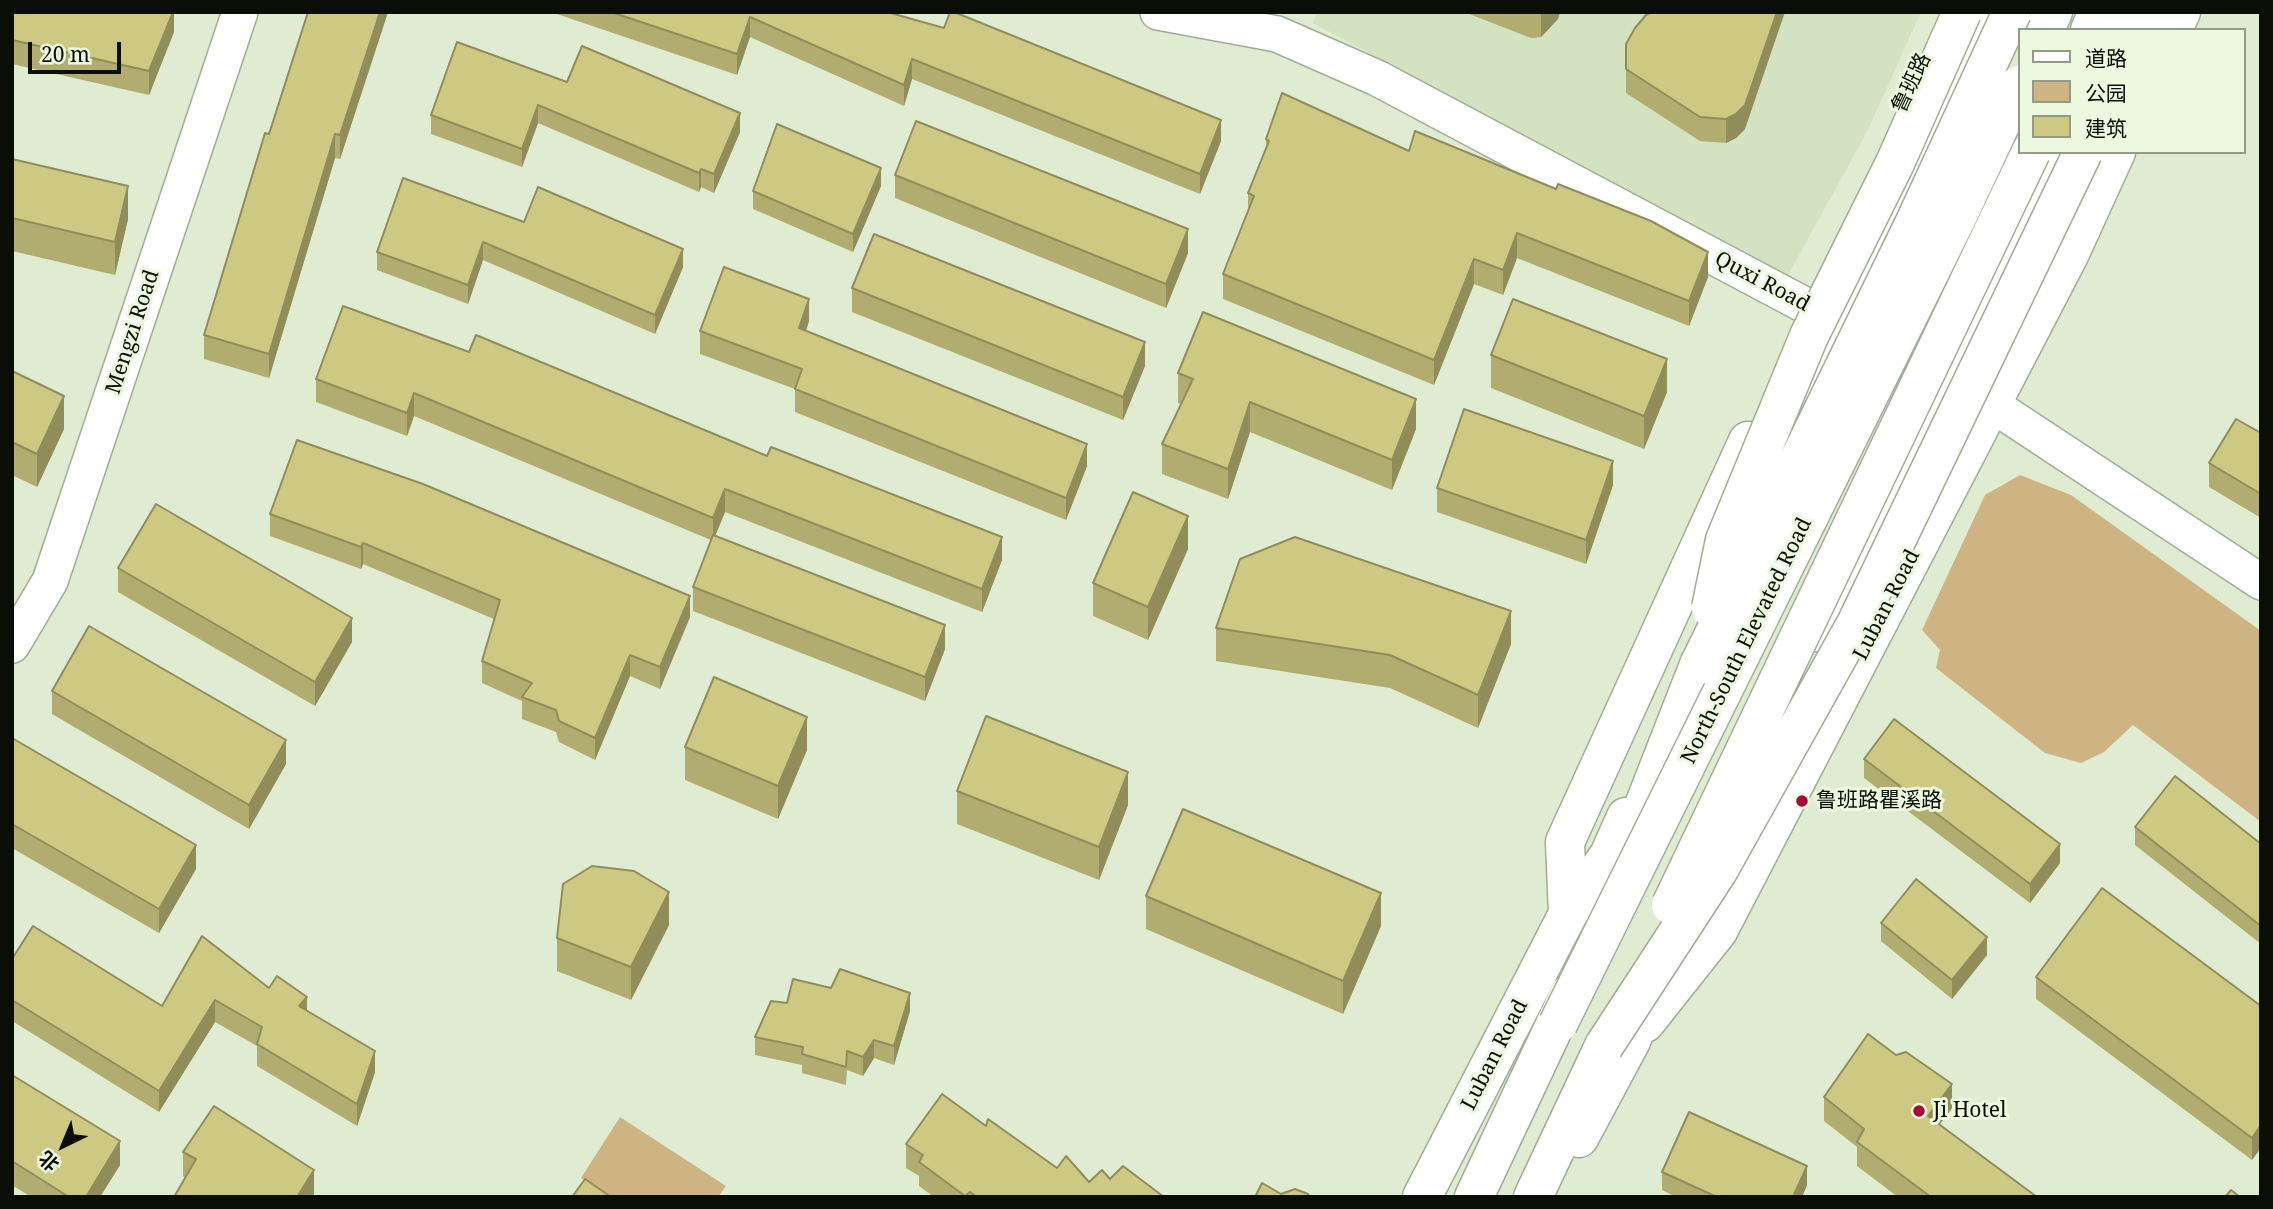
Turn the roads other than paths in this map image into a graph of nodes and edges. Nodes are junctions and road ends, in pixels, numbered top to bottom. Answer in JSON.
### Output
{"nodes":[{"id":1,"x":240,"y":12,"type":"edge"},
{"id":2,"x":1158,"y":12,"type":"edge"},
{"id":3,"x":1944,"y":12,"type":"edge"},
{"id":4,"x":1962,"y":12,"type":"edge"},
{"id":5,"x":1989,"y":12,"type":"edge"},
{"id":6,"x":2012,"y":12,"type":"edge"},
{"id":7,"x":2053,"y":12,"type":"edge"},
{"id":8,"x":2098,"y":12,"type":"edge"},
{"id":9,"x":2128,"y":12,"type":"edge"},
{"id":10,"x":2150,"y":12,"type":"edge"},
{"id":11,"x":2181,"y":12,"type":"edge"},
{"id":12,"x":2046,"y":28,"type":"edge"},
{"id":13,"x":2091,"y":28,"type":"edge"},
{"id":14,"x":2120,"y":28,"type":"edge"},
{"id":15,"x":2142,"y":28,"type":"edge"},
{"id":16,"x":2174,"y":28,"type":"edge"},
{"id":17,"x":2018,"y":87,"type":"edge"},
{"id":18,"x":2030,"y":154,"type":"edge"},
{"id":19,"x":2058,"y":154,"type":"edge"},
{"id":20,"x":2082,"y":154,"type":"edge"},
{"id":21,"x":2115,"y":154,"type":"edge"},
{"id":22,"x":1824,"y":316,"type":"junction"},
{"id":23,"x":1948,"y":382,"type":"junction"},
{"id":24,"x":1991,"y":404,"type":"junction"},
{"id":25,"x":2261,"y":582,"type":"edge"},
{"id":26,"x":12,"y":645,"type":"edge"},
{"id":27,"x":1699,"y":665,"type":"junction"},
{"id":28,"x":1558,"y":1024,"type":"junction"},
{"id":29,"x":1617,"y":1044,"type":"junction"},
{"id":30,"x":1422,"y":1197,"type":"edge"},
{"id":31,"x":1474,"y":1197,"type":"edge"},
{"id":32,"x":1533,"y":1197,"type":"edge"},
{"id":33,"x":1549,"y":1197,"type":"edge"}],
"edges":[{"from":1,"to":26,"type":"street","name":"Mengzi Road"},
{"from":2,"to":22,"type":"street","name":"Quxi Road"},
{"from":3,"to":22,"type":"main road","name":"Luban Road"},
{"from":4,"to":27,"type":"main road","bridge":true},
{"from":5,"to":22,"type":"main road","name":"Luban Road"},
{"from":6,"to":27,"type":"main road","bridge":true},
{"from":7,"to":12,"type":"main road"},
{"from":8,"to":13,"type":"main road"},
{"from":9,"to":14,"type":"main road"},
{"from":10,"to":15,"type":"main road"},
{"from":11,"to":16,"type":"main road"},
{"from":17,"to":28,"type":"main road","name":"North-South Elevated Road","bridge":true},
{"from":18,"to":29,"type":"main road","bridge":true},
{"from":19,"to":23,"type":"main road","name":"Luban Road"},
{"from":20,"to":29,"type":"main road","bridge":true},
{"from":21,"to":24,"type":"main road","name":"Luban Road"},
{"from":22,"to":23,"type":"street","name":"Quxi Road"},
{"from":22,"to":30,"type":"main road","name":"Luban Road"},
{"from":23,"to":24,"type":"street","name":"Quxi Road"},
{"from":23,"to":29,"type":"main road","name":"Luban Road"},
{"from":24,"to":25,"type":"street","name":"Quxi Road"},
{"from":24,"to":29,"type":"main road","name":"Luban Road"},
{"from":27,"to":28,"type":"main road","bridge":true},
{"from":28,"to":31,"type":"main road","name":"North-South Elevated Road"},
{"from":29,"to":32,"type":"main road"},
{"from":29,"to":33,"type":"main road","name":"Luban Road"}]}
